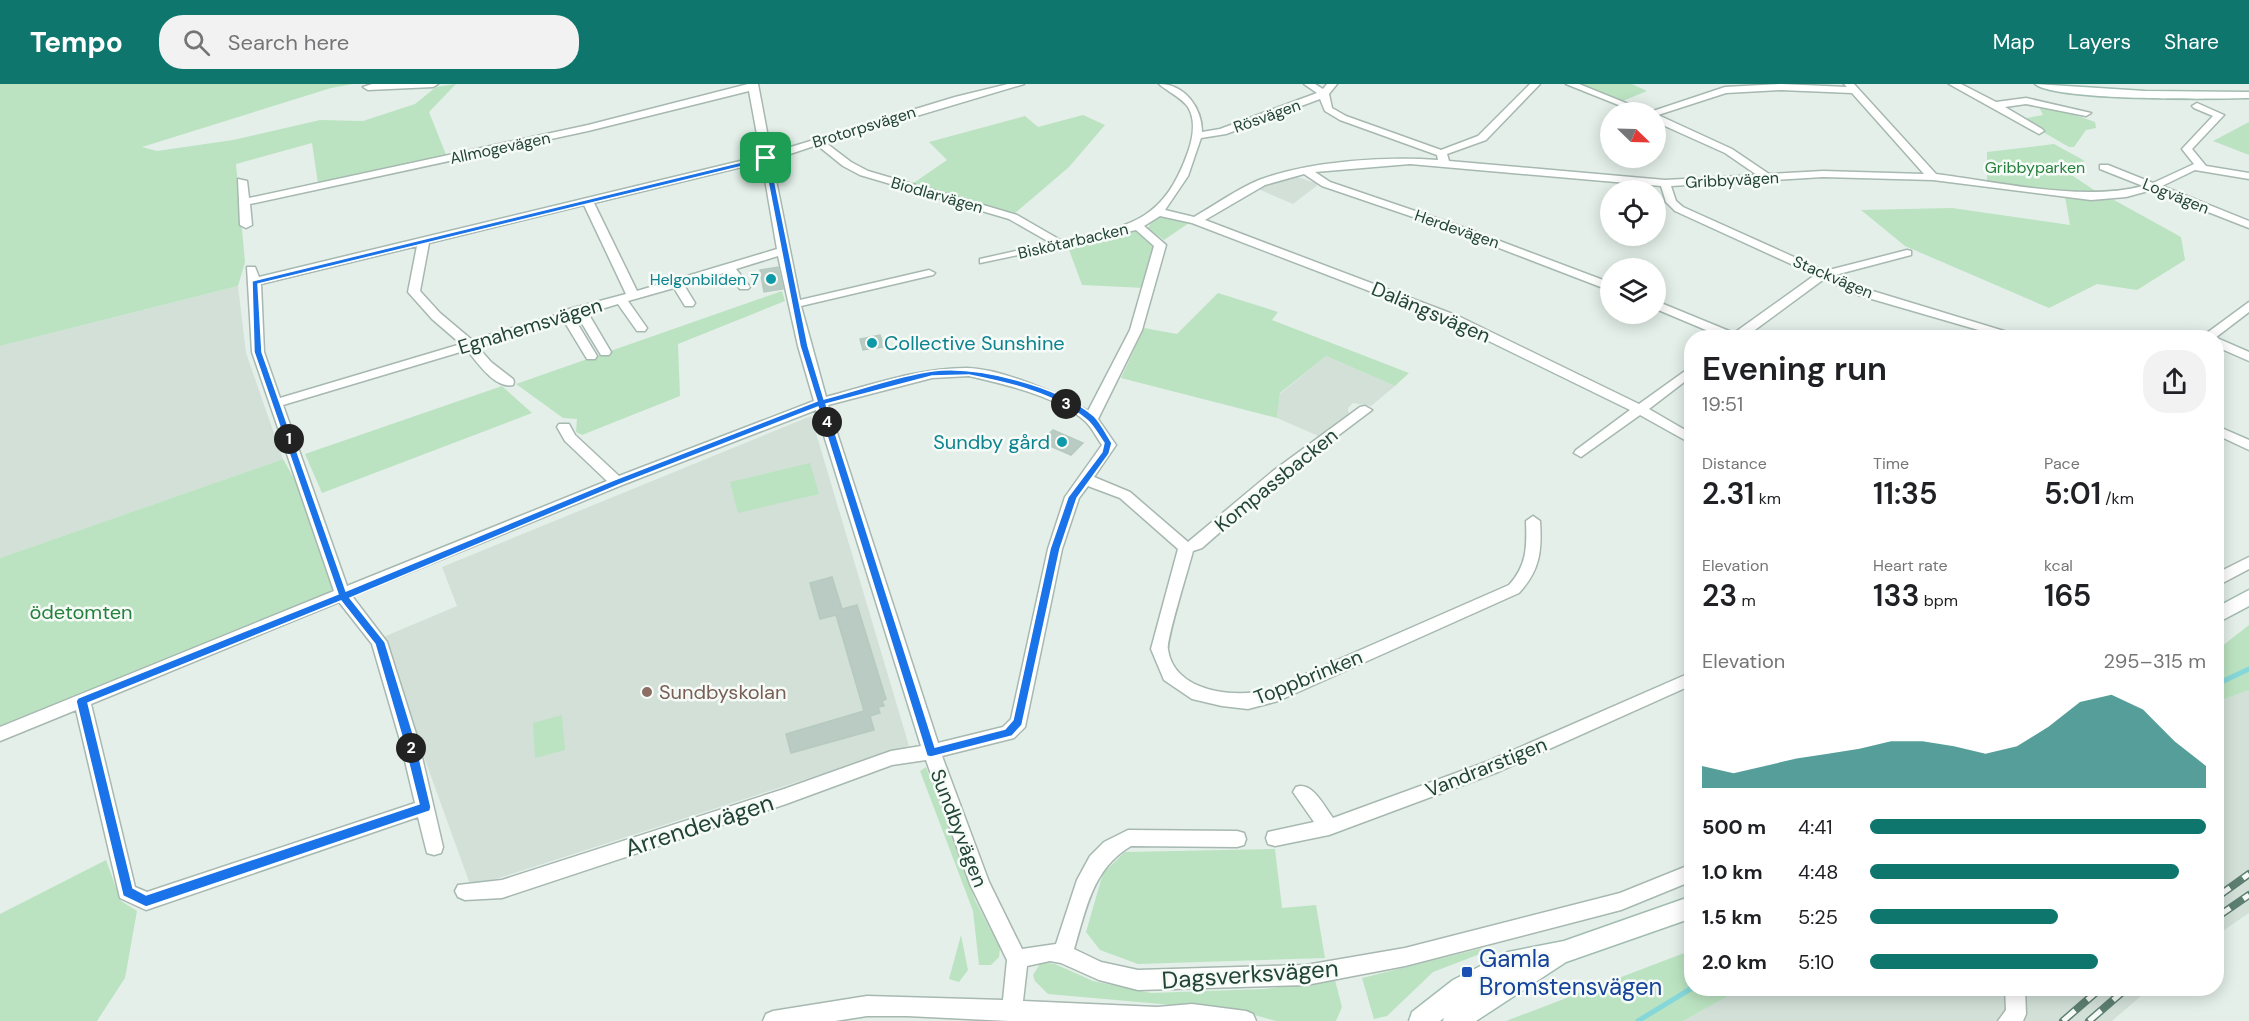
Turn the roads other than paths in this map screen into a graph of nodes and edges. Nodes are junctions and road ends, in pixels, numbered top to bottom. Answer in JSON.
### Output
{"nodes":[{"id":1,"x":433,"y":84,"type":"edge"},
{"id":2,"x":1019,"y":84,"type":"edge"},
{"id":3,"x":1164,"y":84,"type":"edge"},
{"id":4,"x":1309,"y":84,"type":"edge"},
{"id":5,"x":1332,"y":84,"type":"edge"},
{"id":6,"x":1535,"y":84,"type":"edge"},
{"id":7,"x":1571,"y":84,"type":"edge"},
{"id":8,"x":1709,"y":84,"type":"edge"},
{"id":9,"x":1954,"y":84,"type":"edge"},
{"id":10,"x":2044,"y":84,"type":"edge"},
{"id":11,"x":753,"y":86,"type":"edge"},
{"id":12,"x":368,"y":87,"type":"dead end"},
{"id":13,"x":1852,"y":87,"type":"edge"},
{"id":14,"x":1725,"y":90,"type":"junction"},
{"id":15,"x":1324,"y":94,"type":"junction"},
{"id":16,"x":2249,"y":95,"type":"edge"},
{"id":17,"x":1617,"y":102,"type":"edge"},
{"id":18,"x":1995,"y":105,"type":"junction"},
{"id":19,"x":2197,"y":106,"type":"dead end"},
{"id":20,"x":1666,"y":110,"type":"edge"},
{"id":21,"x":2086,"y":113,"type":"dead end"},
{"id":22,"x":1666,"y":122,"type":"edge"},
{"id":23,"x":2039,"y":131,"type":"dead end"},
{"id":24,"x":1196,"y":136,"type":"junction"},
{"id":25,"x":818,"y":141,"type":"junction"},
{"id":26,"x":1442,"y":157,"type":"junction"},
{"id":27,"x":766,"y":158,"type":"junction"},
{"id":28,"x":2104,"y":167,"type":"dead end"},
{"id":29,"x":2202,"y":168,"type":"junction"},
{"id":30,"x":1305,"y":170,"type":"junction"},
{"id":31,"x":2249,"y":176,"type":"edge"},
{"id":32,"x":1933,"y":177,"type":"junction"},
{"id":33,"x":1768,"y":178,"type":"junction"},
{"id":34,"x":1639,"y":180,"type":"edge"},
{"id":35,"x":242,"y":181,"type":"dead end"},
{"id":36,"x":1666,"y":183,"type":"edge"},
{"id":37,"x":1666,"y":186,"type":"edge"},
{"id":38,"x":2152,"y":187,"type":"junction"},
{"id":39,"x":245,"y":202,"type":"junction"},
{"id":40,"x":588,"y":202,"type":"junction"},
{"id":41,"x":1158,"y":212,"type":"junction"},
{"id":42,"x":1196,"y":222,"type":"junction"},
{"id":43,"x":246,"y":225,"type":"dead end"},
{"id":44,"x":1138,"y":225,"type":"junction"},
{"id":45,"x":2249,"y":225,"type":"edge"},
{"id":46,"x":423,"y":243,"type":"junction"},
{"id":47,"x":1060,"y":244,"type":"junction"},
{"id":48,"x":783,"y":251,"type":"junction"},
{"id":49,"x":1907,"y":253,"type":"dead end"},
{"id":50,"x":984,"y":261,"type":"dead end"},
{"id":51,"x":729,"y":267,"type":"junction"},
{"id":52,"x":929,"y":273,"type":"dead end"},
{"id":53,"x":1822,"y":275,"type":"junction"},
{"id":54,"x":675,"y":282,"type":"junction"},
{"id":55,"x":1600,"y":283,"type":"edge"},
{"id":56,"x":744,"y":287,"type":"dead end"},
{"id":57,"x":626,"y":296,"type":"junction"},
{"id":58,"x":689,"y":303,"type":"dead end"},
{"id":59,"x":796,"y":304,"type":"junction"},
{"id":60,"x":2249,"y":306,"type":"edge"},
{"id":61,"x":1666,"y":309,"type":"edge"},
{"id":62,"x":580,"y":310,"type":"junction"},
{"id":63,"x":566,"y":314,"type":"junction"},
{"id":64,"x":641,"y":328,"type":"dead end"},
{"id":65,"x":1718,"y":330,"type":"edge"},
{"id":66,"x":1746,"y":330,"type":"edge"},
{"id":67,"x":1994,"y":330,"type":"edge"},
{"id":68,"x":2216,"y":330,"type":"edge"},
{"id":69,"x":469,"y":344,"type":"junction"},
{"id":70,"x":2224,"y":345,"type":"edge"},
{"id":71,"x":605,"y":352,"type":"dead end"},
{"id":72,"x":591,"y":356,"type":"dead end"},
{"id":73,"x":2249,"y":357,"type":"edge"},
{"id":74,"x":1684,"y":376,"type":"edge"},
{"id":75,"x":508,"y":382,"type":"dead end"},
{"id":76,"x":277,"y":403,"type":"junction"},
{"id":77,"x":821,"y":403,"type":"junction"},
{"id":78,"x":1365,"y":410,"type":"dead end"},
{"id":79,"x":1639,"y":410,"type":"junction"},
{"id":80,"x":1091,"y":419,"type":"junction"},
{"id":81,"x":564,"y":427,"type":"dead end"},
{"id":82,"x":2224,"y":434,"type":"edge"},
{"id":83,"x":1684,"y":435,"type":"edge"},
{"id":84,"x":2249,"y":446,"type":"edge"},
{"id":85,"x":1581,"y":453,"type":"dead end"},
{"id":86,"x":1085,"y":479,"type":"junction"},
{"id":87,"x":617,"y":482,"type":"junction"},
{"id":88,"x":1533,"y":521,"type":"dead end"},
{"id":89,"x":1186,"y":548,"type":"junction"},
{"id":90,"x":2249,"y":562,"type":"edge"},
{"id":91,"x":2224,"y":574,"type":"edge"},
{"id":92,"x":343,"y":596,"type":"junction"},
{"id":93,"x":2249,"y":597,"type":"edge"},
{"id":94,"x":2224,"y":612,"type":"edge"},
{"id":95,"x":1684,"y":682,"type":"edge"},
{"id":96,"x":82,"y":701,"type":"junction"},
{"id":97,"x":0,"y":734,"type":"edge"},
{"id":98,"x":931,"y":752,"type":"junction"},
{"id":99,"x":1302,"y":792,"type":"dead end"},
{"id":100,"x":426,"y":807,"type":"junction"},
{"id":101,"x":1329,"y":827,"type":"junction"},
{"id":102,"x":1275,"y":838,"type":"dead end"},
{"id":103,"x":1237,"y":839,"type":"dead end"},
{"id":104,"x":434,"y":847,"type":"dead end"},
{"id":105,"x":1684,"y":875,"type":"edge"},
{"id":106,"x":465,"y":891,"type":"dead end"},
{"id":107,"x":1684,"y":910,"type":"edge"},
{"id":108,"x":1564,"y":952,"type":"junction"},
{"id":109,"x":1063,"y":954,"type":"junction"},
{"id":110,"x":1017,"y":959,"type":"junction"},
{"id":111,"x":2015,"y":996,"type":"edge"},
{"id":112,"x":1011,"y":1012,"type":"junction"},
{"id":113,"x":1165,"y":1019,"type":"edge"},
{"id":114,"x":773,"y":1021,"type":"edge"},
{"id":115,"x":1246,"y":1021,"type":"edge"},
{"id":116,"x":1420,"y":1021,"type":"edge"},
{"id":117,"x":1455,"y":1021,"type":"edge"},
{"id":118,"x":2008,"y":1021,"type":"edge"}],
"edges":[{"from":1,"to":12,"type":"street"},
{"from":2,"to":25,"type":"street","name":"Brotorpsvägen"},
{"from":3,"to":24,"type":"street"},
{"from":4,"to":15,"type":"street"},
{"from":5,"to":15,"type":"street","name":"Rösvägen"},
{"from":6,"to":26,"type":"street"},
{"from":7,"to":17,"type":"street"},
{"from":8,"to":14,"type":"street"},
{"from":9,"to":18,"type":"street"},
{"from":10,"to":16,"type":"street"},
{"from":11,"to":27,"type":"street","name":"Sundbyvägen"},
{"from":11,"to":39,"type":"street","name":"Allmogevägen"},
{"from":13,"to":14,"type":"street"},
{"from":13,"to":32,"type":"street"},
{"from":14,"to":20,"type":"street"},
{"from":15,"to":24,"type":"street","name":"Rösvägen"},
{"from":15,"to":26,"type":"street"},
{"from":18,"to":21,"type":"street"},
{"from":18,"to":23,"type":"street"},
{"from":19,"to":29,"type":"street"},
{"from":22,"to":33,"type":"street"},
{"from":24,"to":41,"type":"street"},
{"from":25,"to":27,"type":"street","name":"Brotorpsvägen"},
{"from":25,"to":47,"type":"street","name":"Biodlarvägen"},
{"from":26,"to":30,"type":"street","name":"Gribbyvägen"},
{"from":26,"to":34,"type":"street","name":"Gribbyvägen"},
{"from":27,"to":40,"type":"street","name":"Brotorpsvägen"},
{"from":27,"to":48,"type":"street","name":"Sundbyvägen"},
{"from":28,"to":38,"type":"street","name":"Logvägen"},
{"from":29,"to":31,"type":"street","name":"Gribbyvägen"},
{"from":29,"to":38,"type":"street","name":"Gribbyvägen"},
{"from":30,"to":42,"type":"street","name":"Gribbyvägen"},
{"from":30,"to":55,"type":"street","name":"Herdevägen"},
{"from":32,"to":33,"type":"street","name":"Gribbyvägen"},
{"from":32,"to":38,"type":"street","name":"Gribbyvägen"},
{"from":33,"to":36,"type":"street","name":"Gribbyvägen"},
{"from":35,"to":39,"type":"street"},
{"from":37,"to":53,"type":"street","name":"Stackvägen"},
{"from":38,"to":45,"type":"street","name":"Logvägen"},
{"from":39,"to":43,"type":"street"},
{"from":40,"to":46,"type":"street","name":"Brotorpsvägen"},
{"from":40,"to":57,"type":"street"},
{"from":41,"to":42,"type":"street","name":"Dalängsvägen"},
{"from":41,"to":44,"type":"street","name":"Biskötarbacken"},
{"from":42,"to":79,"type":"street","name":"Dalängsvägen"},
{"from":44,"to":47,"type":"street","name":"Biskötarbacken"},
{"from":44,"to":80,"type":"street"},
{"from":46,"to":69,"type":"street"},
{"from":46,"to":76,"type":"street","name":"Brotorpsvägen"},
{"from":47,"to":50,"type":"street","name":"Biskötarbacken"},
{"from":48,"to":51,"type":"street","name":"Egnahemsvägen"},
{"from":48,"to":59,"type":"street","name":"Sundbyvägen"},
{"from":49,"to":53,"type":"street"},
{"from":51,"to":54,"type":"street","name":"Egnahemsvägen"},
{"from":51,"to":56,"type":"street"},
{"from":52,"to":59,"type":"street"},
{"from":53,"to":66,"type":"street"},
{"from":53,"to":67,"type":"street","name":"Stackvägen"},
{"from":54,"to":57,"type":"street","name":"Egnahemsvägen"},
{"from":54,"to":58,"type":"street"},
{"from":57,"to":62,"type":"street","name":"Egnahemsvägen"},
{"from":57,"to":64,"type":"street"},
{"from":59,"to":77,"type":"street","name":"Sundbyvägen"},
{"from":60,"to":68,"type":"street"},
{"from":61,"to":65,"type":"street"},
{"from":62,"to":63,"type":"street","name":"Egnahemsvägen"},
{"from":62,"to":71,"type":"street"},
{"from":63,"to":69,"type":"street","name":"Egnahemsvägen"},
{"from":63,"to":72,"type":"street"},
{"from":69,"to":75,"type":"street"},
{"from":69,"to":76,"type":"street","name":"Egnahemsvägen"},
{"from":70,"to":73,"type":"street"},
{"from":74,"to":79,"type":"street"},
{"from":76,"to":92,"type":"street"},
{"from":77,"to":80,"type":"street"},
{"from":77,"to":87,"type":"street"},
{"from":77,"to":98,"type":"street","name":"Sundbyvägen"},
{"from":78,"to":89,"type":"street","name":"Kompassbacken"},
{"from":79,"to":83,"type":"street","name":"Dalängsvägen"},
{"from":79,"to":85,"type":"street"},
{"from":80,"to":86,"type":"street","name":"Arrendevägen"},
{"from":81,"to":87,"type":"street"},
{"from":82,"to":84,"type":"street"},
{"from":86,"to":89,"type":"street"},
{"from":86,"to":98,"type":"street","name":"Arrendevägen"},
{"from":87,"to":92,"type":"street"},
{"from":88,"to":89,"type":"street","name":"Toppbrinken"},
{"from":90,"to":91,"type":"street"},
{"from":92,"to":96,"type":"street"},
{"from":92,"to":100,"type":"street"},
{"from":93,"to":94,"type":"street"},
{"from":95,"to":101,"type":"street","name":"Vandrarstigen"},
{"from":96,"to":97,"type":"street"},
{"from":96,"to":100,"type":"street"},
{"from":98,"to":106,"type":"street","name":"Arrendevägen"},
{"from":98,"to":110,"type":"street","name":"Sundbyvägen"},
{"from":99,"to":101,"type":"street"},
{"from":100,"to":104,"type":"street"},
{"from":101,"to":102,"type":"street","name":"Vandrarstigen"},
{"from":103,"to":109,"type":"street"},
{"from":105,"to":109,"type":"street","name":"Dagsverksvägen"},
{"from":107,"to":108,"type":"street"},
{"from":108,"to":116,"type":"street"},
{"from":108,"to":117,"type":"street"},
{"from":109,"to":110,"type":"street","name":"Dagsverksvägen"},
{"from":110,"to":112,"type":"street","name":"Sundbyvägen"},
{"from":111,"to":118,"type":"street"},
{"from":112,"to":113,"type":"street"},
{"from":112,"to":114,"type":"street"},
{"from":113,"to":115,"type":"street"}]}
